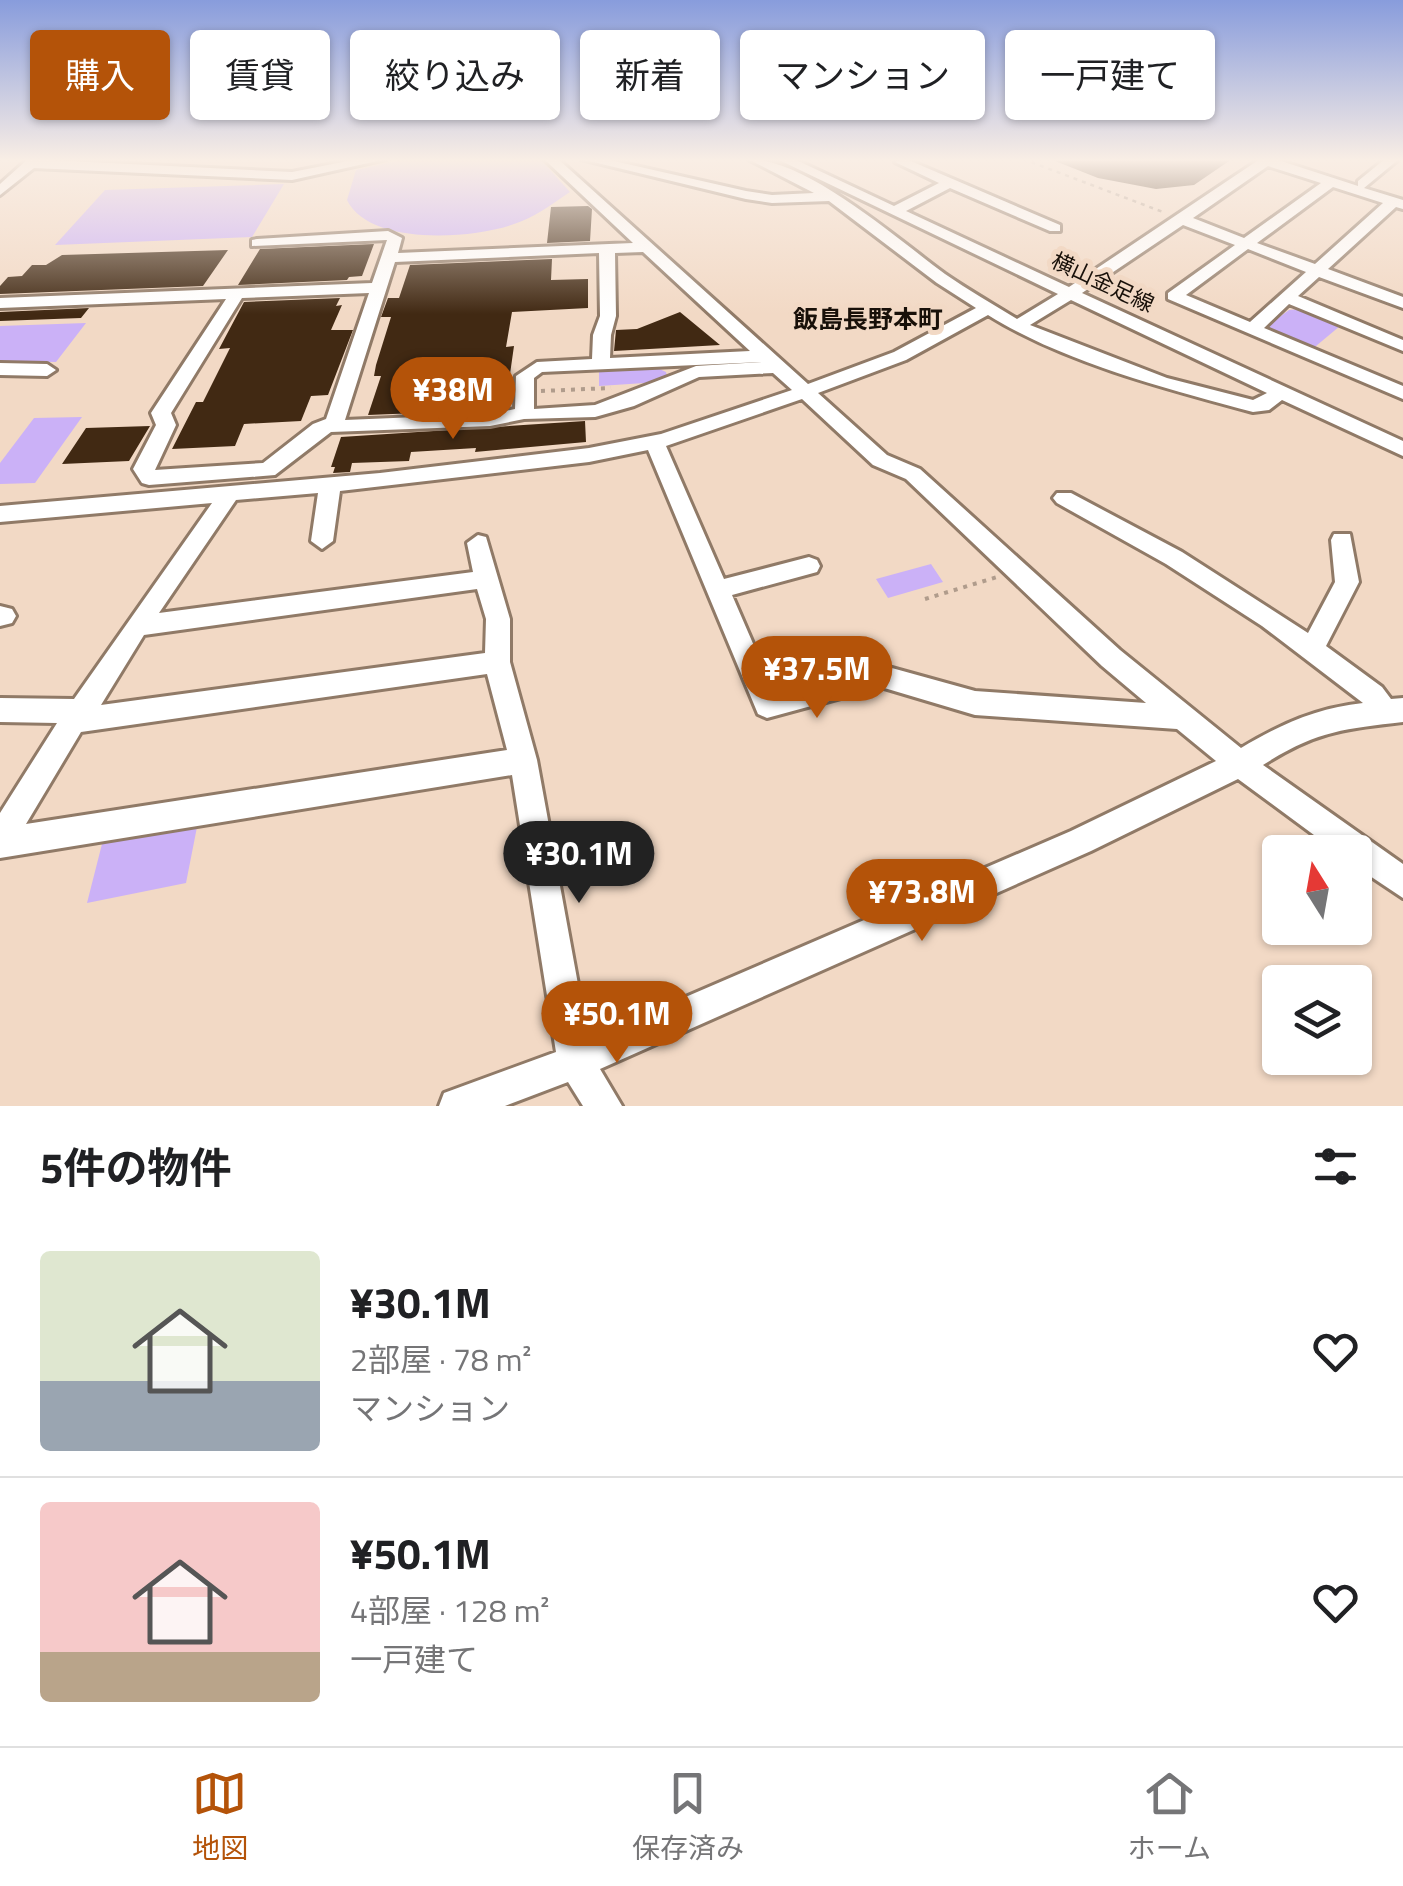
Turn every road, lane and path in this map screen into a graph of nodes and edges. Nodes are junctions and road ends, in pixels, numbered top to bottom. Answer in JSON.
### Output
{"nodes":[{"id":1,"x":606,"y":211,"type":"edge"},
{"id":2,"x":851,"y":211,"type":"edge"},
{"id":3,"x":896,"y":211,"type":"edge"},
{"id":4,"x":1014,"y":211,"type":"edge"},
{"id":5,"x":1160,"y":211,"type":"edge"},
{"id":6,"x":1194,"y":211,"type":"edge"},
{"id":7,"x":1292,"y":211,"type":"edge"},
{"id":8,"x":1388,"y":211,"type":"edge"},
{"id":9,"x":1182,"y":219,"type":"junction"},
{"id":10,"x":1055,"y":228,"type":"dead end"},
{"id":11,"x":257,"y":243,"type":"dead end"},
{"id":12,"x":1246,"y":244,"type":"junction"},
{"id":13,"x":645,"y":246,"type":"junction"},
{"id":14,"x":606,"y":248,"type":"junction"},
{"id":15,"x":389,"y":258,"type":"junction"},
{"id":16,"x":1316,"y":270,"type":"junction"},
{"id":17,"x":379,"y":288,"type":"junction"},
{"id":18,"x":1069,"y":290,"type":"junction"},
{"id":19,"x":237,"y":294,"type":"junction"},
{"id":20,"x":1288,"y":298,"type":"junction"},
{"id":21,"x":1401,"y":299,"type":"edge"},
{"id":22,"x":0,"y":303,"type":"edge"},
{"id":23,"x":986,"y":309,"type":"junction"},
{"id":24,"x":1017,"y":326,"type":"junction"},
{"id":25,"x":1250,"y":330,"type":"junction"},
{"id":26,"x":1403,"y":346,"type":"edge"},
{"id":27,"x":652,"y":362,"type":"junction"},
{"id":28,"x":770,"y":362,"type":"junction"},
{"id":29,"x":600,"y":364,"type":"junction"},
{"id":30,"x":0,"y":369,"type":"edge"},
{"id":31,"x":47,"y":370,"type":"dead end"},
{"id":32,"x":674,"y":383,"type":"junction"},
{"id":33,"x":614,"y":387,"type":"dead end"},
{"id":34,"x":1280,"y":391,"type":"junction"},
{"id":35,"x":523,"y":392,"type":"junction"},
{"id":36,"x":804,"y":393,"type":"junction"},
{"id":37,"x":1403,"y":393,"type":"edge"},
{"id":38,"x":524,"y":413,"type":"junction"},
{"id":39,"x":334,"y":423,"type":"junction"},
{"id":40,"x":655,"y":442,"type":"junction"},
{"id":41,"x":1403,"y":449,"type":"edge"},
{"id":42,"x":330,"y":485,"type":"junction"},
{"id":43,"x":228,"y":495,"type":"junction"},
{"id":44,"x":1064,"y":498,"type":"dead end"},
{"id":45,"x":0,"y":514,"type":"edge"},
{"id":46,"x":1342,"y":540,"type":"dead end"},
{"id":47,"x":322,"y":541,"type":"dead end"},
{"id":48,"x":478,"y":543,"type":"dead end"},
{"id":49,"x":809,"y":566,"type":"dead end"},
{"id":50,"x":1018,"y":571,"type":"junction"},
{"id":51,"x":486,"y":579,"type":"junction"},
{"id":52,"x":720,"y":589,"type":"junction"},
{"id":53,"x":925,"y":599,"type":"dead end"},
{"id":54,"x":137,"y":626,"type":"junction"},
{"id":55,"x":1312,"y":650,"type":"junction"},
{"id":56,"x":496,"y":662,"type":"junction"},
{"id":57,"x":0,"y":710,"type":"edge"},
{"id":58,"x":1394,"y":711,"type":"edge"},
{"id":59,"x":77,"y":716,"type":"junction"},
{"id":60,"x":1183,"y":717,"type":"junction"},
{"id":61,"x":523,"y":760,"type":"junction"},
{"id":62,"x":1240,"y":764,"type":"junction"},
{"id":63,"x":0,"y":842,"type":"edge"},
{"id":64,"x":1403,"y":883,"type":"edge"},
{"id":65,"x":575,"y":1062,"type":"junction"},
{"id":66,"x":457,"y":1106,"type":"edge"},
{"id":67,"x":604,"y":1106,"type":"edge"}],
"edges":[{"from":1,"to":13,"type":"street"},
{"from":2,"to":23,"type":"street"},
{"from":3,"to":18,"type":"street","name":"横山金足線"},
{"from":4,"to":10,"type":"street"},
{"from":5,"to":9,"type":"path"},
{"from":6,"to":9,"type":"street"},
{"from":7,"to":12,"type":"street"},
{"from":8,"to":16,"type":"street"},
{"from":9,"to":12,"type":"street"},
{"from":9,"to":18,"type":"street"},
{"from":11,"to":15,"type":"street"},
{"from":12,"to":16,"type":"street"},
{"from":12,"to":25,"type":"street"},
{"from":13,"to":14,"type":"street"},
{"from":13,"to":28,"type":"street"},
{"from":14,"to":15,"type":"street"},
{"from":14,"to":29,"type":"street"},
{"from":15,"to":17,"type":"street"},
{"from":16,"to":20,"type":"street"},
{"from":16,"to":21,"type":"street"},
{"from":17,"to":19,"type":"street"},
{"from":17,"to":39,"type":"street"},
{"from":18,"to":24,"type":"street"},
{"from":18,"to":34,"type":"street","name":"横山金足線"},
{"from":19,"to":22,"type":"street"},
{"from":19,"to":39,"type":"street"},
{"from":20,"to":25,"type":"street"},
{"from":20,"to":26,"type":"street"},
{"from":23,"to":24,"type":"street"},
{"from":23,"to":36,"type":"street"},
{"from":24,"to":34,"type":"street"},
{"from":25,"to":37,"type":"street"},
{"from":27,"to":28,"type":"street"},
{"from":27,"to":29,"type":"street"},
{"from":27,"to":32,"type":"street"},
{"from":28,"to":32,"type":"street"},
{"from":28,"to":36,"type":"street"},
{"from":29,"to":35,"type":"street"},
{"from":30,"to":31,"type":"street"},
{"from":32,"to":38,"type":"street"},
{"from":33,"to":35,"type":"path"},
{"from":34,"to":41,"type":"street","name":"横山金足線"},
{"from":35,"to":38,"type":"street"},
{"from":36,"to":40,"type":"street"},
{"from":36,"to":50,"type":"street"},
{"from":38,"to":39,"type":"street"},
{"from":40,"to":42,"type":"street"},
{"from":40,"to":52,"type":"street"},
{"from":42,"to":43,"type":"street"},
{"from":42,"to":47,"type":"street"},
{"from":43,"to":45,"type":"street"},
{"from":43,"to":54,"type":"street"},
{"from":44,"to":55,"type":"street"},
{"from":46,"to":55,"type":"street"},
{"from":48,"to":51,"type":"street"},
{"from":49,"to":52,"type":"street"},
{"from":50,"to":53,"type":"path"},
{"from":50,"to":60,"type":"street"},
{"from":51,"to":54,"type":"street"},
{"from":51,"to":56,"type":"street"},
{"from":52,"to":60,"type":"street"},
{"from":54,"to":59,"type":"street"},
{"from":55,"to":58,"type":"street"},
{"from":56,"to":59,"type":"street"},
{"from":56,"to":61,"type":"street"},
{"from":57,"to":59,"type":"street"},
{"from":58,"to":62,"type":"street"},
{"from":59,"to":63,"type":"street"},
{"from":60,"to":62,"type":"street"},
{"from":61,"to":63,"type":"street"},
{"from":61,"to":65,"type":"street"},
{"from":62,"to":64,"type":"street"},
{"from":62,"to":65,"type":"street"},
{"from":65,"to":66,"type":"street"},
{"from":65,"to":67,"type":"street"}]}
